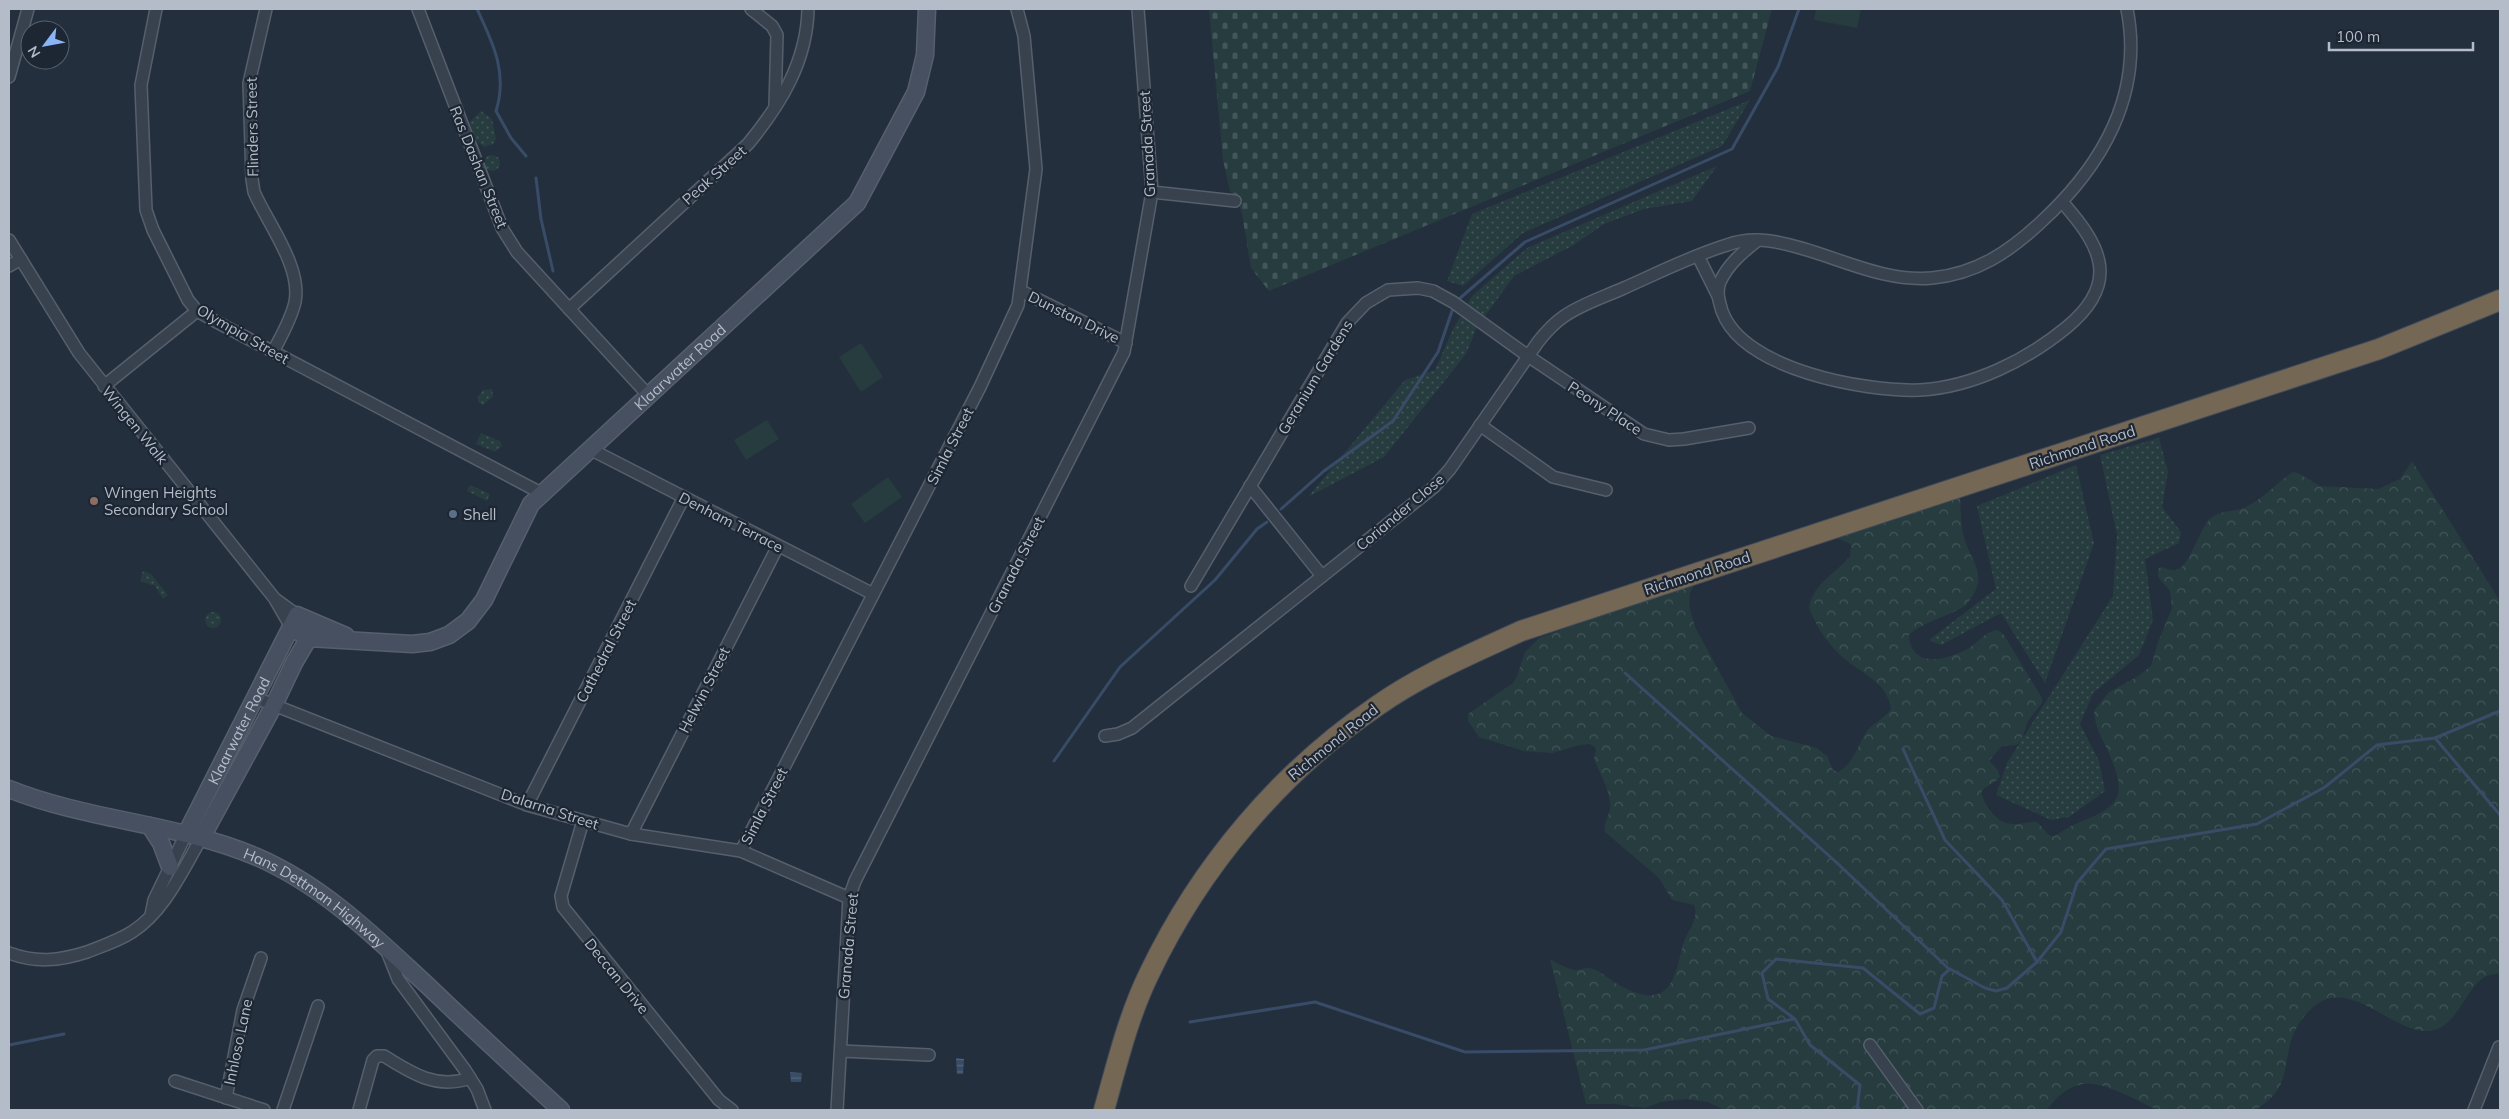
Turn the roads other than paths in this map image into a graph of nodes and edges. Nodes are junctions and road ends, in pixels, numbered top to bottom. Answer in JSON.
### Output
{"nodes":[{"id":1,"x":28,"y":9,"type":"edge"},
{"id":2,"x":156,"y":9,"type":"edge"},
{"id":3,"x":266,"y":9,"type":"edge"},
{"id":4,"x":418,"y":9,"type":"edge"},
{"id":5,"x":751,"y":9,"type":"edge"},
{"id":6,"x":808,"y":9,"type":"edge"},
{"id":7,"x":927,"y":9,"type":"edge"},
{"id":8,"x":1017,"y":9,"type":"edge"},
{"id":9,"x":1138,"y":9,"type":"edge"},
{"id":10,"x":2127,"y":9,"type":"edge"},
{"id":11,"x":9,"y":77,"type":"edge"},
{"id":12,"x":775,"y":108,"type":"junction"},
{"id":13,"x":1152,"y":192,"type":"junction"},
{"id":14,"x":1236,"y":201,"type":"dead end"},
{"id":15,"x":2062,"y":203,"type":"junction"},
{"id":16,"x":9,"y":240,"type":"edge"},
{"id":17,"x":1758,"y":240,"type":"junction"},
{"id":18,"x":1698,"y":256,"type":"junction"},
{"id":19,"x":20,"y":259,"type":"junction"},
{"id":20,"x":9,"y":266,"type":"edge"},
{"id":21,"x":1021,"y":291,"type":"junction"},
{"id":22,"x":1718,"y":296,"type":"junction"},
{"id":23,"x":2500,"y":300,"type":"edge"},
{"id":24,"x":569,"y":309,"type":"junction"},
{"id":25,"x":197,"y":311,"type":"junction"},
{"id":26,"x":1126,"y":343,"type":"junction"},
{"id":27,"x":273,"y":352,"type":"junction"},
{"id":28,"x":1528,"y":356,"type":"junction"},
{"id":29,"x":104,"y":386,"type":"junction"},
{"id":30,"x":649,"y":396,"type":"junction"},
{"id":31,"x":1480,"y":425,"type":"junction"},
{"id":32,"x":1749,"y":428,"type":"dead end"},
{"id":33,"x":590,"y":449,"type":"junction"},
{"id":34,"x":1250,"y":486,"type":"junction"},
{"id":35,"x":1606,"y":490,"type":"dead end"},
{"id":36,"x":541,"y":493,"type":"junction"},
{"id":37,"x":684,"y":497,"type":"junction"},
{"id":38,"x":778,"y":546,"type":"junction"},
{"id":39,"x":1322,"y":576,"type":"junction"},
{"id":40,"x":1191,"y":586,"type":"dead end"},
{"id":41,"x":873,"y":594,"type":"junction"},
{"id":42,"x":294,"y":621,"type":"junction"},
{"id":43,"x":313,"y":632,"type":"junction"},
{"id":44,"x":256,"y":698,"type":"junction"},
{"id":45,"x":274,"y":704,"type":"junction"},
{"id":46,"x":1104,"y":736,"type":"dead end"},
{"id":47,"x":9,"y":789,"type":"edge"},
{"id":48,"x":220,"y":804,"type":"junction"},
{"id":49,"x":527,"y":805,"type":"junction"},
{"id":50,"x":583,"y":821,"type":"junction"},
{"id":51,"x":150,"y":826,"type":"junction"},
{"id":52,"x":631,"y":834,"type":"junction"},
{"id":53,"x":194,"y":836,"type":"junction"},
{"id":54,"x":231,"y":848,"type":"junction"},
{"id":55,"x":741,"y":851,"type":"junction"},
{"id":56,"x":170,"y":867,"type":"junction"},
{"id":57,"x":849,"y":898,"type":"junction"},
{"id":58,"x":151,"y":915,"type":"junction"},
{"id":59,"x":385,"y":946,"type":"junction"},
{"id":60,"x":9,"y":953,"type":"edge"},
{"id":61,"x":261,"y":958,"type":"dead end"},
{"id":62,"x":318,"y":1006,"type":"dead end"},
{"id":63,"x":1870,"y":1045,"type":"dead end"},
{"id":64,"x":2499,"y":1047,"type":"dead end"},
{"id":65,"x":841,"y":1051,"type":"junction"},
{"id":66,"x":929,"y":1055,"type":"dead end"},
{"id":67,"x":470,"y":1078,"type":"junction"},
{"id":68,"x":175,"y":1081,"type":"dead end"},
{"id":69,"x":226,"y":1098,"type":"junction"},
{"id":70,"x":264,"y":1110,"type":"edge"},
{"id":71,"x":283,"y":1110,"type":"edge"},
{"id":72,"x":359,"y":1110,"type":"edge"},
{"id":73,"x":486,"y":1110,"type":"edge"},
{"id":74,"x":561,"y":1110,"type":"edge"},
{"id":75,"x":732,"y":1110,"type":"edge"},
{"id":76,"x":837,"y":1110,"type":"edge"},
{"id":77,"x":1104,"y":1110,"type":"edge"},
{"id":78,"x":1917,"y":1110,"type":"edge"},
{"id":79,"x":2474,"y":1110,"type":"edge"}],
"edges":[{"from":1,"to":11,"type":"street"},
{"from":2,"to":25,"type":"street","name":"Olympia Street"},
{"from":3,"to":27,"type":"street","name":"Flinders Street"},
{"from":4,"to":24,"type":"street","name":"Ras Dashan Street"},
{"from":5,"to":12,"type":"street"},
{"from":6,"to":12,"type":"street","name":"Peak Street"},
{"from":7,"to":30,"type":"street","name":"Klaarwater Road"},
{"from":8,"to":21,"type":"street","name":"Simla Street"},
{"from":9,"to":13,"type":"street","name":"Granada Street"},
{"from":10,"to":15,"type":"street","name":"Coriander Close"},
{"from":12,"to":24,"type":"street","name":"Peak Street"},
{"from":13,"to":14,"type":"street"},
{"from":13,"to":26,"type":"street","name":"Granada Street"},
{"from":15,"to":17,"type":"street","name":"Coriander Close"},
{"from":15,"to":22,"type":"street"},
{"from":16,"to":19,"type":"street","name":"Wingen Walk"},
{"from":17,"to":18,"type":"street","name":"Coriander Close"},
{"from":17,"to":22,"type":"street"},
{"from":18,"to":22,"type":"street"},
{"from":18,"to":28,"type":"street","name":"Coriander Close"},
{"from":19,"to":20,"type":"street"},
{"from":19,"to":29,"type":"street","name":"Wingen Walk"},
{"from":21,"to":26,"type":"street","name":"Dunstan Drive"},
{"from":21,"to":41,"type":"street","name":"Simla Street"},
{"from":23,"to":77,"type":"highway","name":"Richmond Road"},
{"from":24,"to":30,"type":"street","name":"Ras Dashan Street"},
{"from":25,"to":27,"type":"street","name":"Olympia Street"},
{"from":25,"to":29,"type":"street"},
{"from":26,"to":57,"type":"street","name":"Granada Street"},
{"from":27,"to":36,"type":"street","name":"Olympia Street"},
{"from":28,"to":31,"type":"street","name":"Coriander Close"},
{"from":28,"to":32,"type":"street","name":"Peony Place"},
{"from":28,"to":34,"type":"street","name":"Geranium Gardens"},
{"from":29,"to":42,"type":"street","name":"Wingen Walk"},
{"from":30,"to":33,"type":"street","name":"Klaarwater Road"},
{"from":31,"to":35,"type":"street"},
{"from":31,"to":39,"type":"street","name":"Coriander Close"},
{"from":33,"to":36,"type":"street","name":"Klaarwater Road"},
{"from":33,"to":37,"type":"street","name":"Denham Terrace"},
{"from":34,"to":39,"type":"street"},
{"from":34,"to":40,"type":"street","name":"Geranium Gardens"},
{"from":36,"to":43,"type":"street","name":"Klaarwater Road"},
{"from":37,"to":38,"type":"street","name":"Denham Terrace"},
{"from":37,"to":49,"type":"street","name":"Cathedral Street"},
{"from":38,"to":41,"type":"street","name":"Denham Terrace"},
{"from":38,"to":52,"type":"street","name":"Helwin Street"},
{"from":39,"to":46,"type":"street","name":"Coriander Close"},
{"from":41,"to":55,"type":"street","name":"Simla Street"},
{"from":42,"to":43,"type":"street","name":"Klaarwater Road"},
{"from":42,"to":44,"type":"street","name":"Klaarwater Road"},
{"from":43,"to":45,"type":"street","name":"Klaarwater Road"},
{"from":44,"to":45,"type":"street","name":"Dalarna Street"},
{"from":44,"to":53,"type":"street","name":"Klaarwater Road"},
{"from":45,"to":48,"type":"street","name":"Klaarwater Road"},
{"from":45,"to":49,"type":"street","name":"Dalarna Street"},
{"from":47,"to":51,"type":"street","name":"Hans Dettman Highway"},
{"from":48,"to":53,"type":"street","name":"Klaarwater Road"},
{"from":48,"to":54,"type":"street"},
{"from":49,"to":50,"type":"street","name":"Dalarna Street"},
{"from":50,"to":52,"type":"street","name":"Dalarna Street"},
{"from":50,"to":75,"type":"street","name":"Deccan Drive"},
{"from":51,"to":53,"type":"street","name":"Hans Dettman Highway"},
{"from":51,"to":56,"type":"street"},
{"from":52,"to":55,"type":"street","name":"Dalarna Street"},
{"from":53,"to":54,"type":"street","name":"Hans Dettman Highway"},
{"from":53,"to":56,"type":"street"},
{"from":53,"to":58,"type":"street"},
{"from":54,"to":59,"type":"street","name":"Hans Dettman Highway"},
{"from":55,"to":57,"type":"street","name":"Dalarna Street"},
{"from":56,"to":58,"type":"street"},
{"from":57,"to":65,"type":"street","name":"Granada Street"},
{"from":58,"to":60,"type":"street"},
{"from":59,"to":67,"type":"street"},
{"from":59,"to":74,"type":"street","name":"Hans Dettman Highway"},
{"from":61,"to":69,"type":"street","name":"Inhloso Lane"},
{"from":62,"to":71,"type":"street"},
{"from":63,"to":78,"type":"street"},
{"from":64,"to":79,"type":"street"},
{"from":65,"to":66,"type":"street"},
{"from":65,"to":76,"type":"street","name":"Granada Street"},
{"from":67,"to":72,"type":"street"},
{"from":67,"to":73,"type":"street"},
{"from":68,"to":69,"type":"street"},
{"from":69,"to":70,"type":"street"}]}
